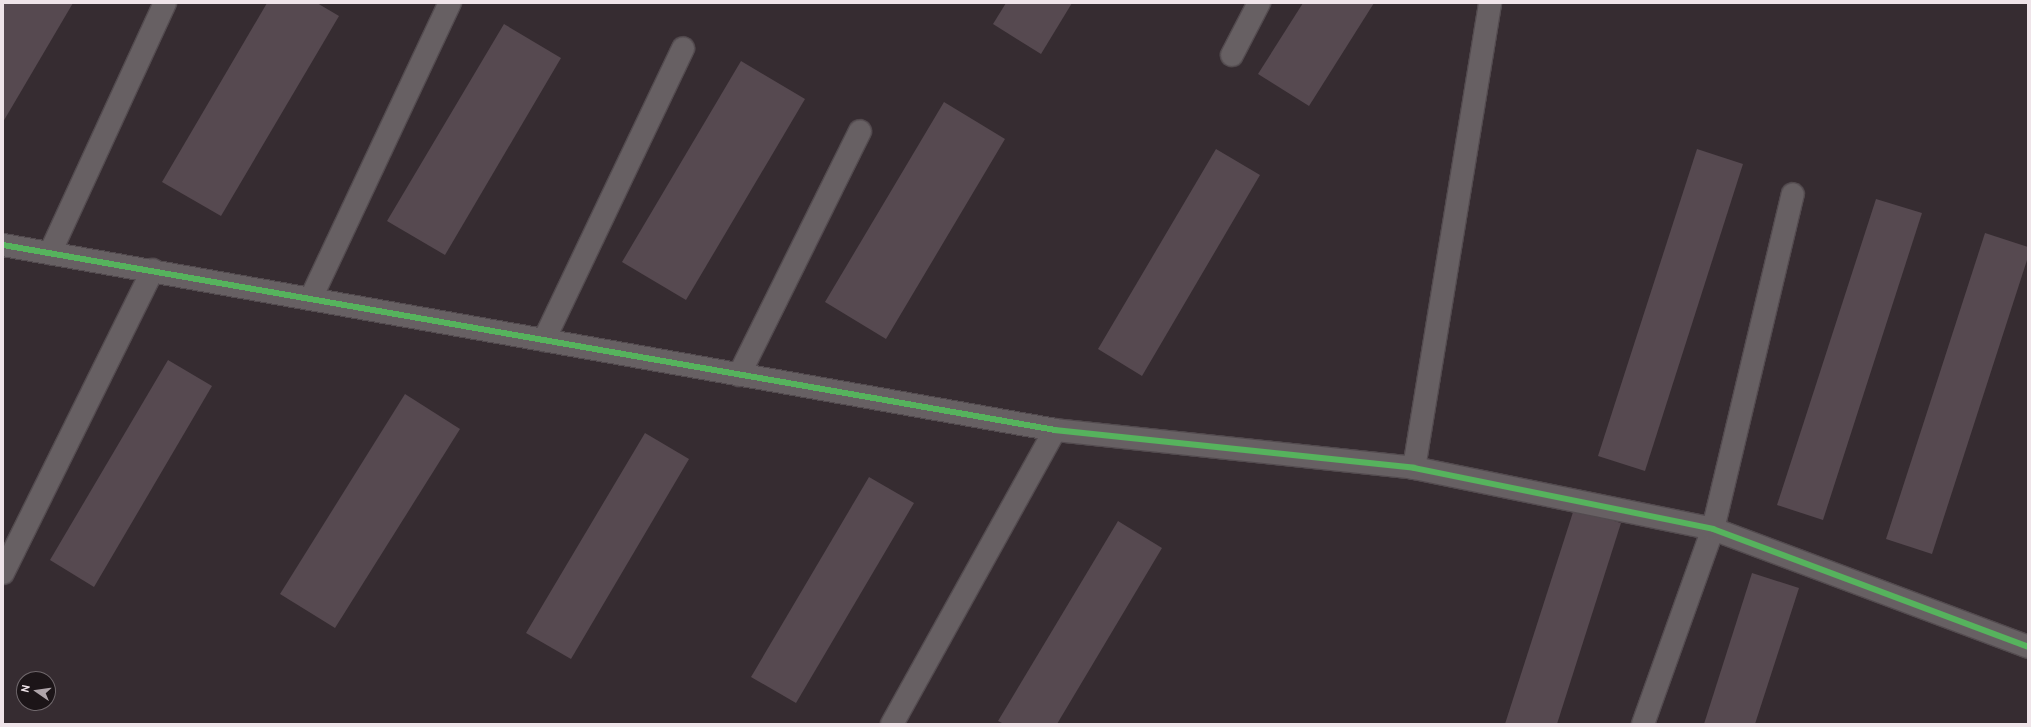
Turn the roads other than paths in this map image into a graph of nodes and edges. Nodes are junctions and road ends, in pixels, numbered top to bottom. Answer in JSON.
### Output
{"nodes":[{"id":1,"x":165,"y":3,"type":"edge"},
{"id":2,"x":450,"y":3,"type":"edge"},
{"id":3,"x":1258,"y":3,"type":"edge"},
{"id":4,"x":1490,"y":3,"type":"edge"},
{"id":5,"x":683,"y":48,"type":"dead end"},
{"id":6,"x":1232,"y":55,"type":"dead end"},
{"id":7,"x":860,"y":131,"type":"dead end"},
{"id":8,"x":1793,"y":194,"type":"dead end"},
{"id":9,"x":3,"y":245,"type":"edge"},
{"id":10,"x":50,"y":253,"type":"junction"},
{"id":11,"x":153,"y":270,"type":"junction"},
{"id":12,"x":311,"y":298,"type":"junction"},
{"id":13,"x":544,"y":340,"type":"junction"},
{"id":14,"x":739,"y":375,"type":"junction"},
{"id":15,"x":1055,"y":430,"type":"junction"},
{"id":16,"x":1414,"y":468,"type":"junction"},
{"id":17,"x":1712,"y":529,"type":"junction"},
{"id":18,"x":3,"y":573,"type":"edge"},
{"id":19,"x":2028,"y":647,"type":"edge"},
{"id":20,"x":892,"y":724,"type":"edge"},
{"id":21,"x":1643,"y":724,"type":"edge"}],
"edges":[{"from":1,"to":10,"type":"street"},
{"from":2,"to":12,"type":"street"},
{"from":3,"to":6,"type":"street"},
{"from":4,"to":16,"type":"street"},
{"from":5,"to":13,"type":"street"},
{"from":7,"to":14,"type":"street"},
{"from":8,"to":17,"type":"street"},
{"from":9,"to":10,"type":"street"},
{"from":10,"to":11,"type":"street"},
{"from":11,"to":12,"type":"street"},
{"from":11,"to":18,"type":"street"},
{"from":12,"to":13,"type":"street"},
{"from":13,"to":14,"type":"street"},
{"from":14,"to":15,"type":"street"},
{"from":15,"to":16,"type":"street"},
{"from":15,"to":20,"type":"street"},
{"from":16,"to":17,"type":"street"},
{"from":17,"to":19,"type":"street"},
{"from":17,"to":21,"type":"street"}]}
